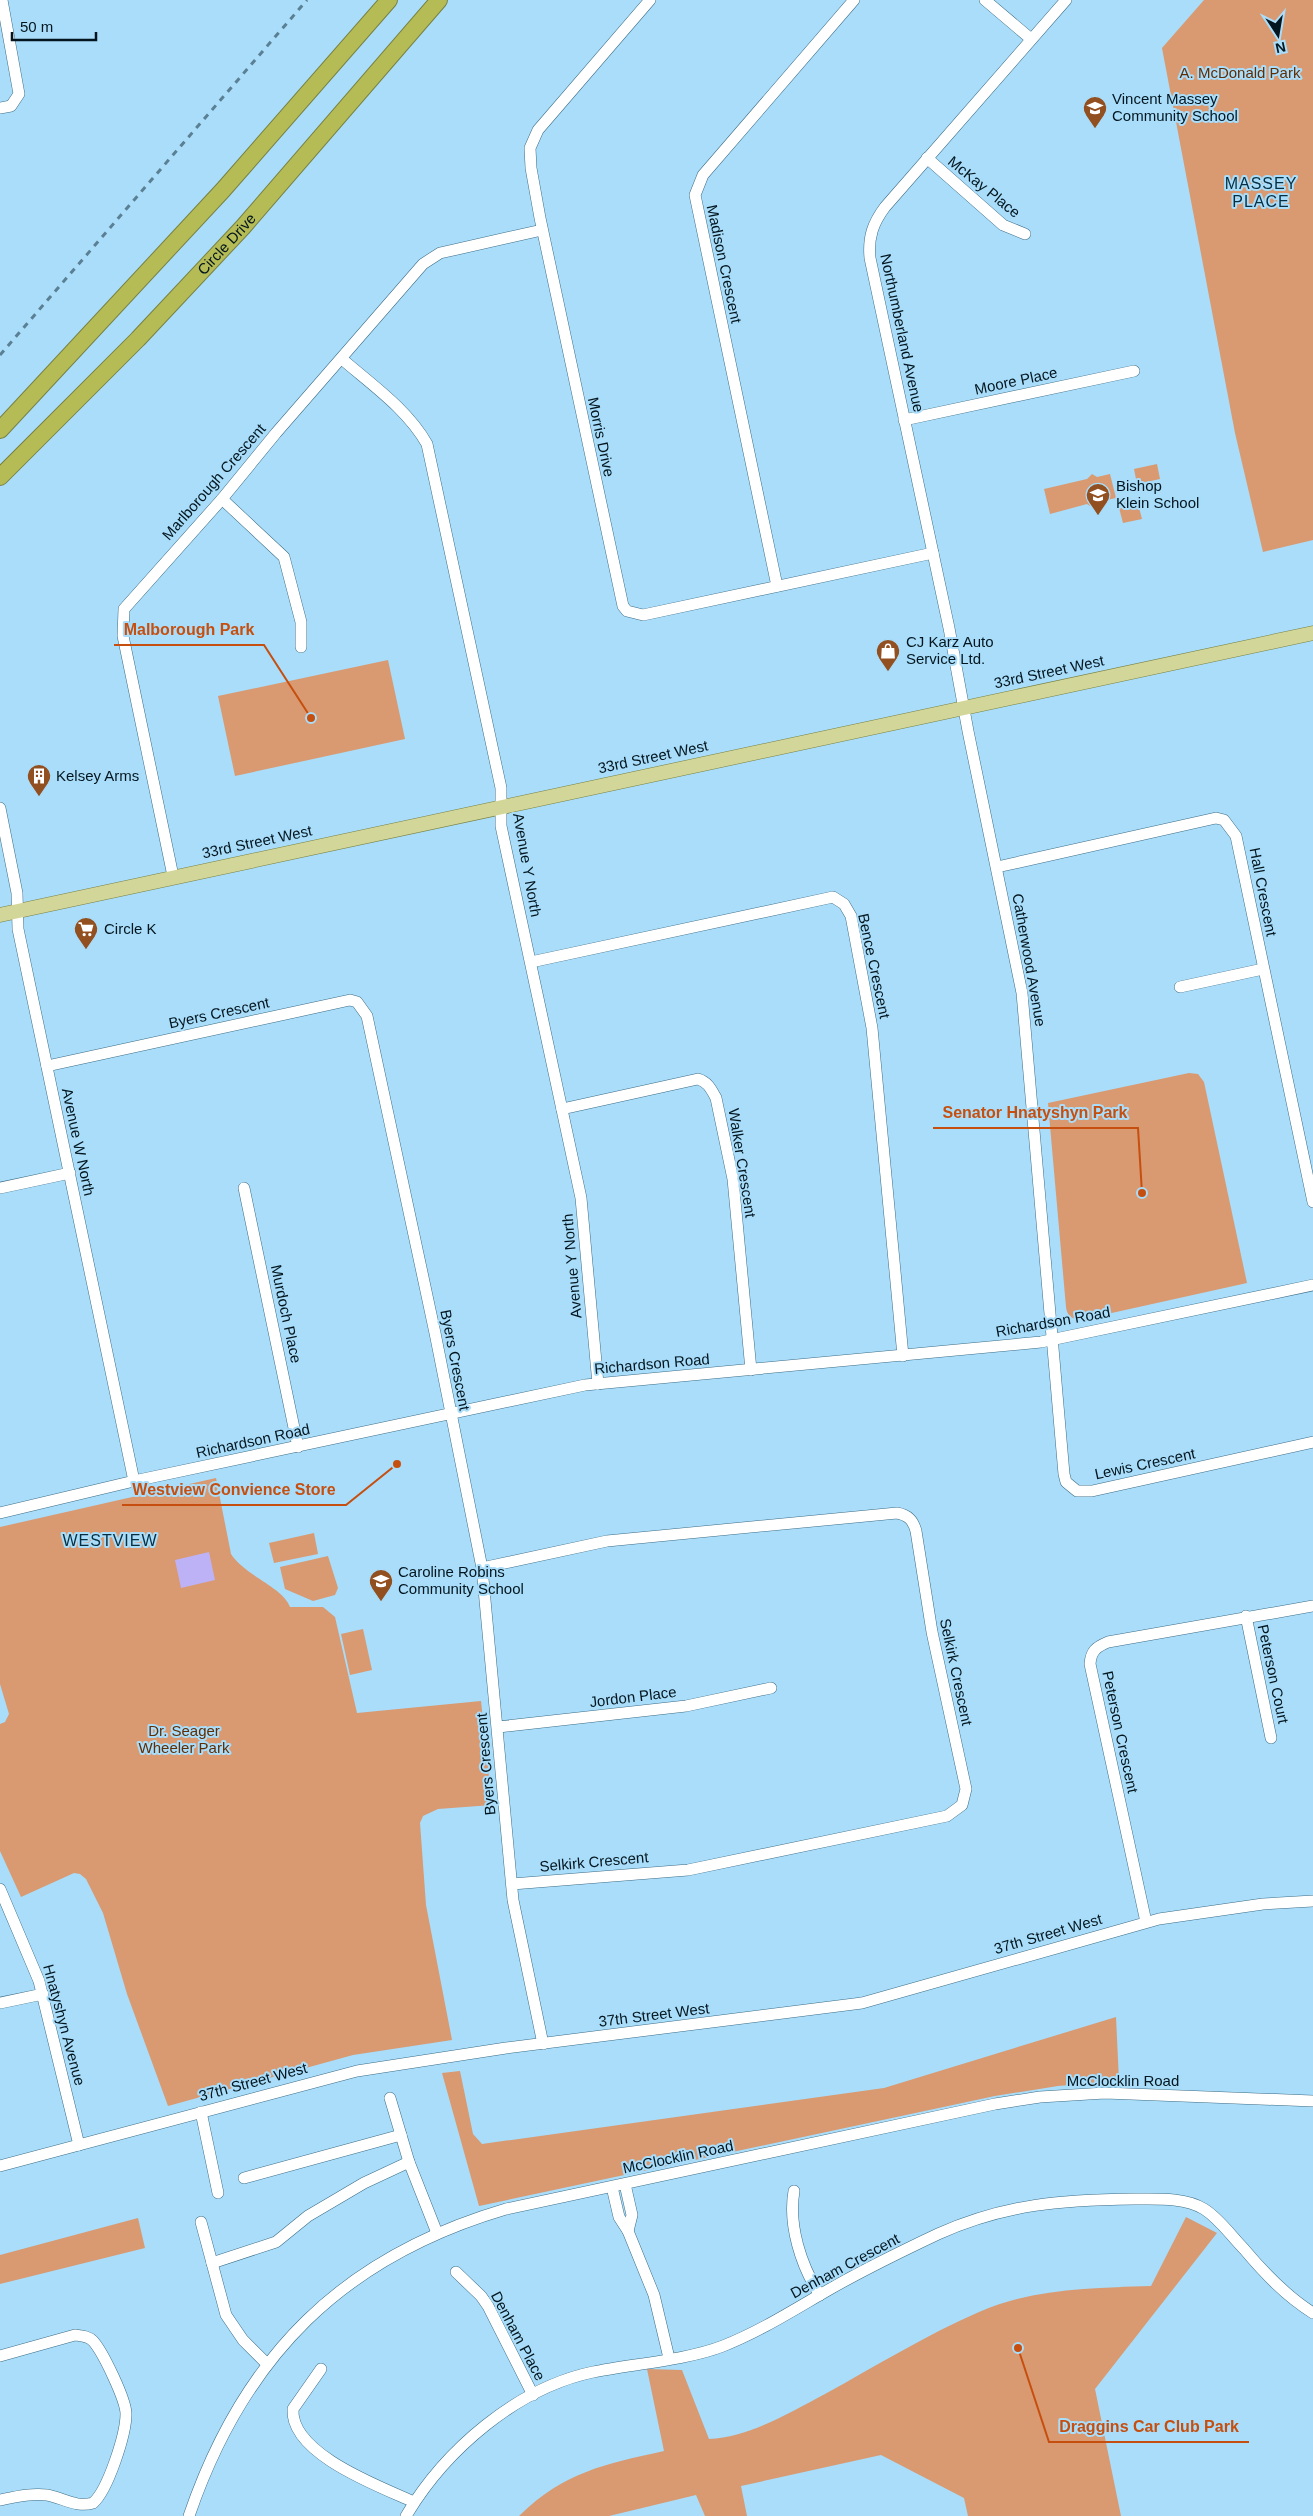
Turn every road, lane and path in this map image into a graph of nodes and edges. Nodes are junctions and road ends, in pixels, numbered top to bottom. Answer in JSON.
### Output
{"nodes":[{"id":1,"x":2,"y":0,"type":"edge"},
{"id":2,"x":389,"y":0,"type":"edge"},
{"id":3,"x":439,"y":0,"type":"edge"},
{"id":4,"x":650,"y":0,"type":"edge"},
{"id":5,"x":854,"y":0,"type":"edge"},
{"id":6,"x":985,"y":0,"type":"edge"},
{"id":7,"x":1066,"y":0,"type":"edge"},
{"id":8,"x":1031,"y":39,"type":"junction"},
{"id":9,"x":0,"y":108,"type":"edge"},
{"id":10,"x":927,"y":158,"type":"junction"},
{"id":11,"x":542,"y":230,"type":"junction"},
{"id":12,"x":1025,"y":234,"type":"dead end"},
{"id":13,"x":72,"y":351,"type":"junction"},
{"id":14,"x":342,"y":359,"type":"junction"},
{"id":15,"x":1134,"y":371,"type":"dead end"},
{"id":16,"x":904,"y":420,"type":"junction"},
{"id":17,"x":0,"y":422,"type":"edge"},
{"id":18,"x":0,"y":430,"type":"edge"},
{"id":19,"x":0,"y":477,"type":"edge"},
{"id":20,"x":222,"y":499,"type":"junction"},
{"id":21,"x":932,"y":553,"type":"junction"},
{"id":22,"x":777,"y":586,"type":"junction"},
{"id":23,"x":1313,"y":633,"type":"edge"},
{"id":24,"x":301,"y":648,"type":"dead end"},
{"id":25,"x":964,"y":707,"type":"junction"},
{"id":26,"x":501,"y":806,"type":"junction"},
{"id":27,"x":0,"y":808,"type":"edge"},
{"id":28,"x":997,"y":867,"type":"junction"},
{"id":29,"x":173,"y":876,"type":"junction"},
{"id":30,"x":18,"y":911,"type":"junction"},
{"id":31,"x":0,"y":915,"type":"edge"},
{"id":32,"x":531,"y":962,"type":"junction"},
{"id":33,"x":1263,"y":969,"type":"junction"},
{"id":34,"x":1180,"y":987,"type":"dead end"},
{"id":35,"x":47,"y":1066,"type":"junction"},
{"id":36,"x":562,"y":1110,"type":"junction"},
{"id":37,"x":70,"y":1173,"type":"junction"},
{"id":38,"x":0,"y":1188,"type":"edge"},
{"id":39,"x":244,"y":1188,"type":"dead end"},
{"id":40,"x":1313,"y":1202,"type":"edge"},
{"id":41,"x":1313,"y":1285,"type":"edge"},
{"id":42,"x":1054,"y":1340,"type":"junction"},
{"id":43,"x":903,"y":1356,"type":"junction"},
{"id":44,"x":750,"y":1370,"type":"junction"},
{"id":45,"x":598,"y":1384,"type":"junction"},
{"id":46,"x":451,"y":1414,"type":"junction"},
{"id":47,"x":1313,"y":1442,"type":"edge"},
{"id":48,"x":298,"y":1447,"type":"junction"},
{"id":49,"x":134,"y":1480,"type":"junction"},
{"id":50,"x":0,"y":1513,"type":"edge"},
{"id":51,"x":482,"y":1568,"type":"junction"},
{"id":52,"x":1313,"y":1606,"type":"edge"},
{"id":53,"x":1246,"y":1616,"type":"junction"},
{"id":54,"x":771,"y":1688,"type":"dead end"},
{"id":55,"x":498,"y":1727,"type":"junction"},
{"id":56,"x":1270,"y":1738,"type":"dead end"},
{"id":57,"x":512,"y":1884,"type":"junction"},
{"id":58,"x":0,"y":1889,"type":"edge"},
{"id":59,"x":1313,"y":1901,"type":"edge"},
{"id":60,"x":1146,"y":1922,"type":"junction"},
{"id":61,"x":43,"y":1994,"type":"junction"},
{"id":62,"x":0,"y":2003,"type":"edge"},
{"id":63,"x":543,"y":2044,"type":"junction"},
{"id":64,"x":390,"y":2098,"type":"dead end"},
{"id":65,"x":1313,"y":2101,"type":"edge"},
{"id":66,"x":201,"y":2112,"type":"junction"},
{"id":67,"x":401,"y":2136,"type":"junction"},
{"id":68,"x":79,"y":2145,"type":"junction"},
{"id":69,"x":409,"y":2162,"type":"junction"},
{"id":70,"x":0,"y":2166,"type":"edge"},
{"id":71,"x":244,"y":2178,"type":"dead end"},
{"id":72,"x":626,"y":2184,"type":"junction"},
{"id":73,"x":612,"y":2187,"type":"junction"},
{"id":74,"x":794,"y":2191,"type":"dead end"},
{"id":75,"x":218,"y":2193,"type":"dead end"},
{"id":76,"x":201,"y":2222,"type":"dead end"},
{"id":77,"x":628,"y":2231,"type":"junction"},
{"id":78,"x":437,"y":2233,"type":"junction"},
{"id":79,"x":212,"y":2263,"type":"junction"},
{"id":80,"x":456,"y":2272,"type":"dead end"},
{"id":81,"x":820,"y":2295,"type":"junction"},
{"id":82,"x":1313,"y":2313,"type":"edge"},
{"id":83,"x":0,"y":2356,"type":"edge"},
{"id":84,"x":669,"y":2358,"type":"junction"},
{"id":85,"x":267,"y":2364,"type":"junction"},
{"id":86,"x":321,"y":2369,"type":"dead end"},
{"id":87,"x":533,"y":2395,"type":"junction"},
{"id":88,"x":0,"y":2500,"type":"edge"},
{"id":89,"x":414,"y":2502,"type":"junction"},
{"id":90,"x":189,"y":2516,"type":"edge"},
{"id":91,"x":406,"y":2516,"type":"edge"}],
"edges":[{"from":1,"to":9,"type":"street"},
{"from":2,"to":13,"type":"highway"},
{"from":3,"to":19,"type":"highway","name":"Circle Drive"},
{"from":4,"to":11,"type":"street","name":"Morris Drive"},
{"from":5,"to":22,"type":"street","name":"Madison Crescent"},
{"from":6,"to":8,"type":"street"},
{"from":7,"to":8,"type":"street","name":"Northumberland Avenue"},
{"from":8,"to":10,"type":"street","name":"Northumberland Avenue"},
{"from":10,"to":12,"type":"street","name":"McKay Place"},
{"from":10,"to":16,"type":"street","name":"Northumberland Avenue"},
{"from":11,"to":14,"type":"street","name":"Marlborough Crescent"},
{"from":11,"to":22,"type":"street","name":"Morris Drive"},
{"from":13,"to":17,"type":"highway"},
{"from":13,"to":18,"type":"highway"},
{"from":14,"to":20,"type":"street","name":"Marlborough Crescent"},
{"from":14,"to":26,"type":"street","name":"Avenue Y North"},
{"from":15,"to":16,"type":"street","name":"Moore Place"},
{"from":16,"to":21,"type":"street","name":"Northumberland Avenue"},
{"from":20,"to":24,"type":"street"},
{"from":20,"to":29,"type":"street","name":"Marlborough Crescent"},
{"from":21,"to":22,"type":"street","name":"Morris Drive"},
{"from":21,"to":25,"type":"street","name":"Northumberland Avenue"},
{"from":23,"to":25,"type":"main road","name":"33rd Street West"},
{"from":25,"to":26,"type":"main road","name":"33rd Street West"},
{"from":25,"to":28,"type":"street","name":"Catherwood Avenue"},
{"from":26,"to":29,"type":"main road","name":"33rd Street West"},
{"from":26,"to":32,"type":"street","name":"Avenue Y North"},
{"from":27,"to":30,"type":"street","name":"Avenue W North"},
{"from":28,"to":33,"type":"street","name":"Hall Crescent"},
{"from":28,"to":42,"type":"street","name":"Catherwood Avenue"},
{"from":29,"to":30,"type":"main road","name":"33rd Street West"},
{"from":30,"to":31,"type":"main road","name":"33rd Street West"},
{"from":30,"to":35,"type":"street","name":"Avenue W North"},
{"from":32,"to":36,"type":"street","name":"Avenue Y North"},
{"from":32,"to":43,"type":"street","name":"Bence Crescent"},
{"from":33,"to":34,"type":"street"},
{"from":33,"to":40,"type":"street","name":"Hall Crescent"},
{"from":35,"to":37,"type":"street","name":"Avenue W North"},
{"from":35,"to":46,"type":"street","name":"Byers Crescent"},
{"from":36,"to":44,"type":"street","name":"Walker Crescent"},
{"from":36,"to":45,"type":"street","name":"Avenue Y North"},
{"from":37,"to":38,"type":"street"},
{"from":37,"to":49,"type":"street","name":"Avenue W North"},
{"from":39,"to":48,"type":"street","name":"Murdoch Place"},
{"from":41,"to":42,"type":"street","name":"Richardson Road"},
{"from":42,"to":43,"type":"street","name":"Richardson Road"},
{"from":42,"to":47,"type":"street","name":"Lewis Crescent"},
{"from":43,"to":44,"type":"street","name":"Richardson Road"},
{"from":44,"to":45,"type":"street","name":"Richardson Road"},
{"from":45,"to":46,"type":"street","name":"Richardson Road"},
{"from":46,"to":48,"type":"street","name":"Richardson Road"},
{"from":46,"to":51,"type":"street","name":"Byers Crescent"},
{"from":48,"to":49,"type":"street","name":"Richardson Road"},
{"from":49,"to":50,"type":"street","name":"Richardson Road"},
{"from":51,"to":55,"type":"street","name":"Byers Crescent"},
{"from":51,"to":57,"type":"street","name":"Selkirk Crescent"},
{"from":52,"to":53,"type":"street","name":"Peterson Crescent"},
{"from":53,"to":56,"type":"street","name":"Peterson Court"},
{"from":53,"to":60,"type":"street","name":"Peterson Crescent"},
{"from":54,"to":55,"type":"street","name":"Jordon Place"},
{"from":55,"to":57,"type":"street","name":"Byers Crescent"},
{"from":57,"to":63,"type":"street","name":"Byers Crescent"},
{"from":58,"to":61,"type":"street","name":"Hnatyshyn Avenue"},
{"from":59,"to":60,"type":"street","name":"37th Street West"},
{"from":60,"to":63,"type":"street","name":"37th Street West"},
{"from":61,"to":62,"type":"street"},
{"from":61,"to":68,"type":"street","name":"Hnatyshyn Avenue"},
{"from":63,"to":66,"type":"street","name":"37th Street West"},
{"from":64,"to":67,"type":"street"},
{"from":65,"to":72,"type":"street","name":"McClocklin Road"},
{"from":66,"to":68,"type":"street","name":"37th Street West"},
{"from":66,"to":75,"type":"street"},
{"from":67,"to":69,"type":"street"},
{"from":67,"to":71,"type":"street"},
{"from":68,"to":70,"type":"street","name":"37th Street West"},
{"from":69,"to":78,"type":"street"},
{"from":69,"to":79,"type":"street"},
{"from":72,"to":73,"type":"street","name":"McClocklin Road"},
{"from":72,"to":77,"type":"street"},
{"from":73,"to":77,"type":"street"},
{"from":73,"to":78,"type":"street","name":"McClocklin Road"},
{"from":74,"to":81,"type":"street"},
{"from":76,"to":79,"type":"street"},
{"from":77,"to":84,"type":"street"},
{"from":78,"to":85,"type":"street","name":"McClocklin Road"},
{"from":79,"to":85,"type":"street"},
{"from":80,"to":87,"type":"street","name":"Denham Place"},
{"from":81,"to":82,"type":"street","name":"Denham Crescent"},
{"from":81,"to":84,"type":"street","name":"Denham Crescent"},
{"from":83,"to":88,"type":"street"},
{"from":84,"to":87,"type":"street","name":"Denham Crescent"},
{"from":85,"to":90,"type":"street","name":"McClocklin Road"},
{"from":86,"to":89,"type":"street"},
{"from":87,"to":89,"type":"street","name":"Denham Crescent"},
{"from":89,"to":91,"type":"street","name":"Denham Crescent"}]}
